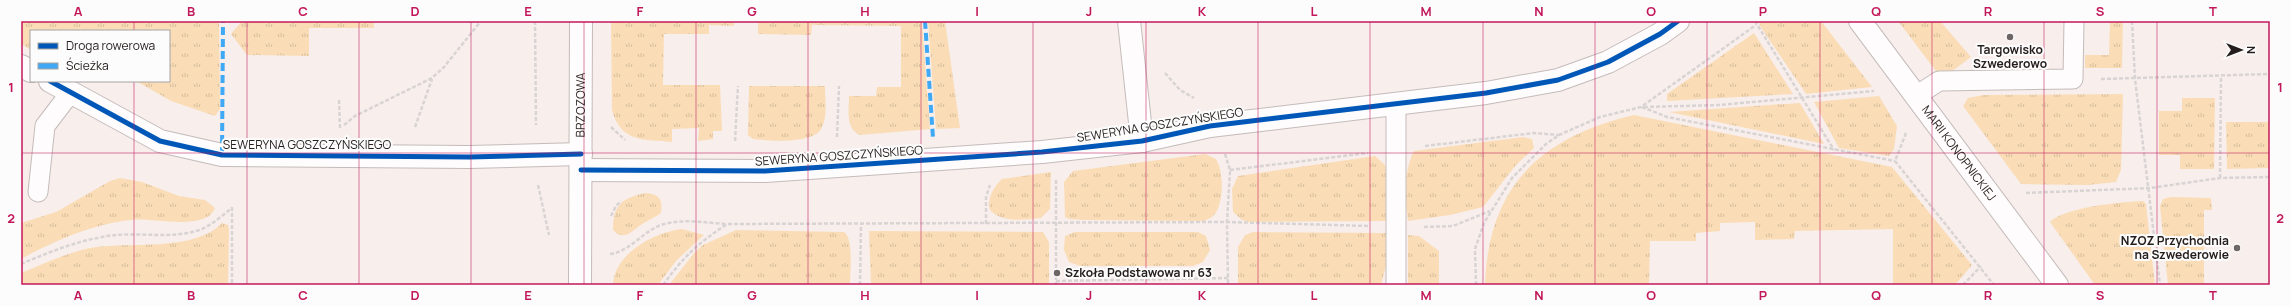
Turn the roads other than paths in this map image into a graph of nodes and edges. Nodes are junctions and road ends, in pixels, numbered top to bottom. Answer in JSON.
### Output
{"nodes":[{"id":1,"x":581,"y":21,"type":"edge"},
{"id":2,"x":1129,"y":21,"type":"edge"},
{"id":3,"x":1678,"y":21,"type":"edge"},
{"id":4,"x":1860,"y":21,"type":"edge"},
{"id":5,"x":2074,"y":21,"type":"edge"},
{"id":6,"x":21,"y":66,"type":"edge"},
{"id":7,"x":30,"y":70,"type":"edge"},
{"id":8,"x":52,"y":82,"type":"edge"},
{"id":9,"x":71,"y":92,"type":"junction"},
{"id":10,"x":1916,"y":96,"type":"junction"},
{"id":11,"x":1396,"y":104,"type":"junction"},
{"id":12,"x":1142,"y":140,"type":"junction"},
{"id":13,"x":581,"y":162,"type":"junction"},
{"id":14,"x":38,"y":192,"type":"dead end"},
{"id":15,"x":580,"y":285,"type":"edge"},
{"id":16,"x":1396,"y":285,"type":"edge"},
{"id":17,"x":2057,"y":285,"type":"edge"}],
"edges":[{"from":1,"to":13,"type":"street","name":"BRZOZOWA"},
{"from":2,"to":12,"type":"street"},
{"from":3,"to":11,"type":"street","name":"SEWERYNA GOSZCZYŃSKIEGO"},
{"from":4,"to":10,"type":"street","name":"MARII KONOPNICKIEJ"},
{"from":5,"to":10,"type":"lane"},
{"from":6,"to":7,"type":"street"},
{"from":8,"to":9,"type":"street","name":"SEWERYNA GOSZCZYŃSKIEGO"},
{"from":9,"to":13,"type":"street","name":"SEWERYNA GOSZCZYŃSKIEGO"},
{"from":9,"to":14,"type":"lane"},
{"from":10,"to":17,"type":"street","name":"MARII KONOPNICKIEJ"},
{"from":11,"to":12,"type":"street","name":"SEWERYNA GOSZCZYŃSKIEGO"},
{"from":11,"to":16,"type":"lane"},
{"from":12,"to":13,"type":"street","name":"SEWERYNA GOSZCZYŃSKIEGO"},
{"from":13,"to":15,"type":"street","name":"BRZOZOWA"}]}
